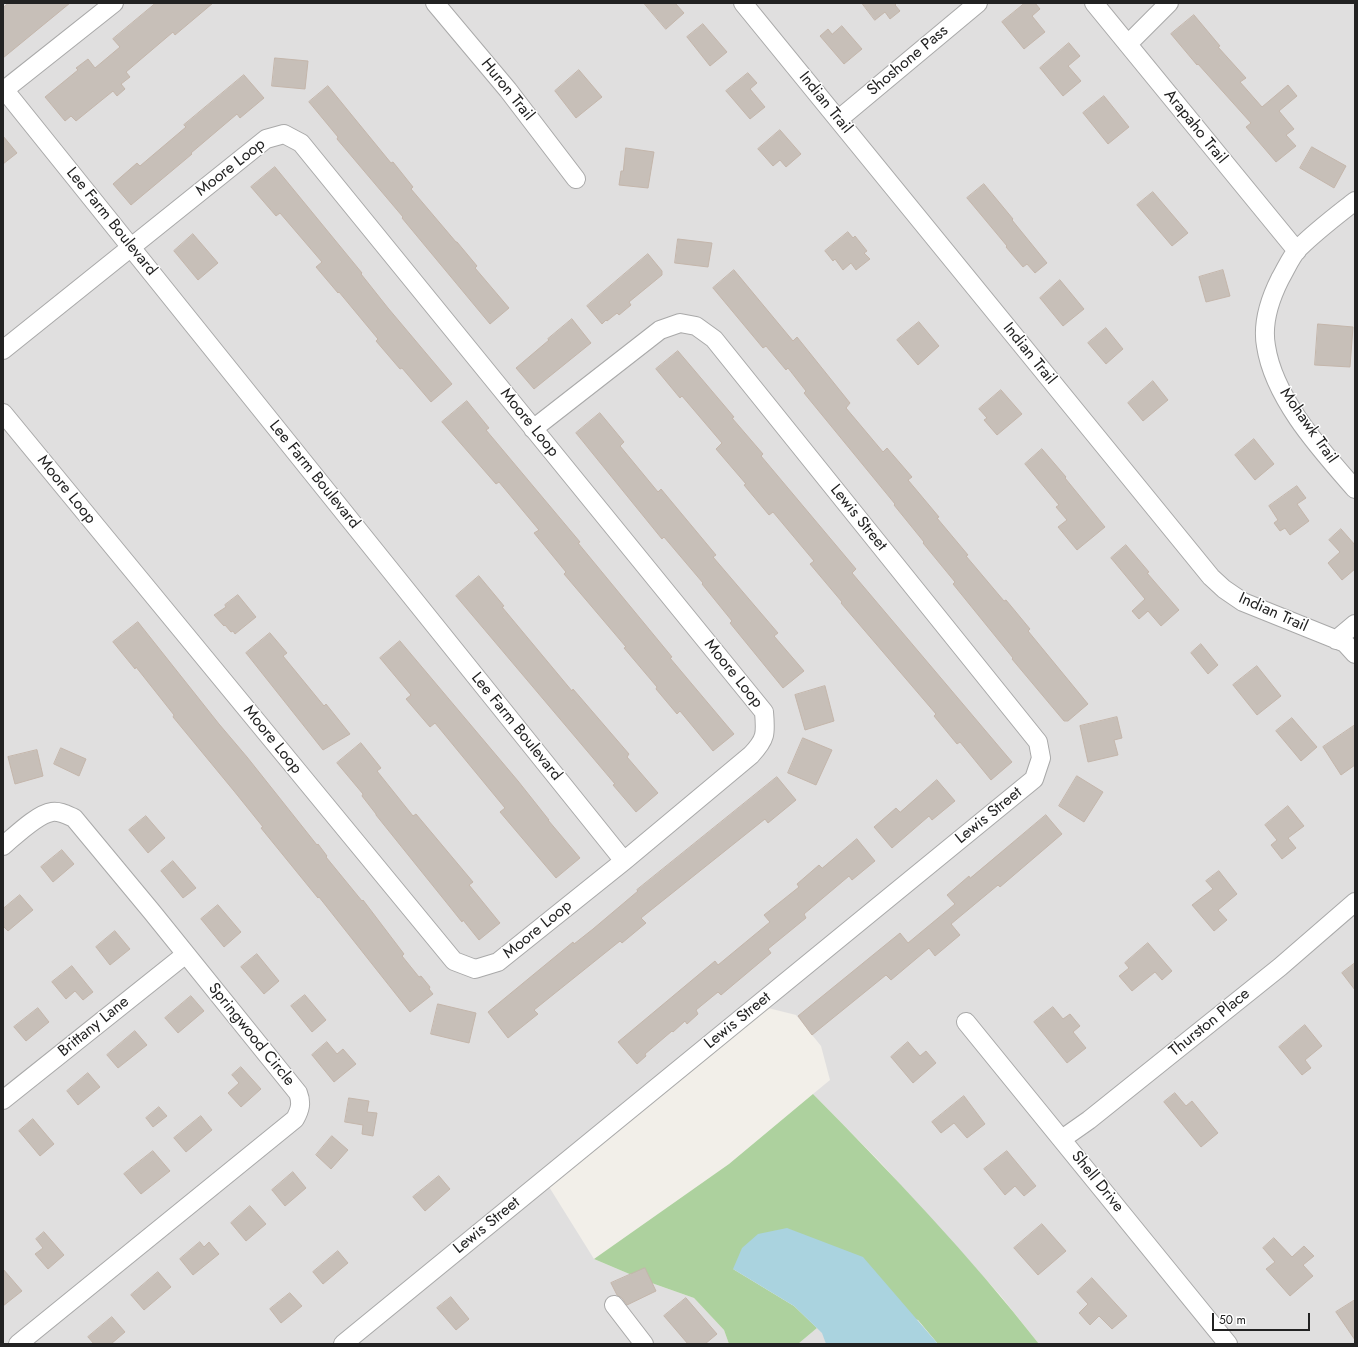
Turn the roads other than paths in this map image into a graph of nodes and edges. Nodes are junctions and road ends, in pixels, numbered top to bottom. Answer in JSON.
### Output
{"nodes":[{"id":1,"x":114,"y":3,"type":"edge"},
{"id":2,"x":435,"y":3,"type":"edge"},
{"id":3,"x":743,"y":3,"type":"edge"},
{"id":4,"x":978,"y":3,"type":"edge"},
{"id":5,"x":1094,"y":3,"type":"edge"},
{"id":6,"x":1168,"y":3,"type":"edge"},
{"id":7,"x":1128,"y":44,"type":"junction"},
{"id":8,"x":4,"y":90,"type":"edge"},
{"id":9,"x":838,"y":119,"type":"junction"},
{"id":10,"x":576,"y":179,"type":"dead end"},
{"id":11,"x":1355,"y":201,"type":"edge"},
{"id":12,"x":131,"y":248,"type":"junction"},
{"id":13,"x":1297,"y":251,"type":"junction"},
{"id":14,"x":3,"y":350,"type":"edge"},
{"id":15,"x":3,"y":413,"type":"edge"},
{"id":16,"x":533,"y":429,"type":"junction"},
{"id":17,"x":1355,"y":489,"type":"edge"},
{"id":18,"x":1355,"y":624,"type":"edge"},
{"id":19,"x":1336,"y":640,"type":"junction"},
{"id":20,"x":1355,"y":654,"type":"edge"},
{"id":21,"x":3,"y":846,"type":"edge"},
{"id":22,"x":624,"y":861,"type":"junction"},
{"id":23,"x":1355,"y":902,"type":"edge"},
{"id":24,"x":186,"y":954,"type":"junction"},
{"id":25,"x":966,"y":1022,"type":"dead end"},
{"id":26,"x":3,"y":1100,"type":"edge"},
{"id":27,"x":1062,"y":1139,"type":"junction"},
{"id":28,"x":614,"y":1305,"type":"dead end"},
{"id":29,"x":18,"y":1344,"type":"edge"},
{"id":30,"x":343,"y":1344,"type":"edge"},
{"id":31,"x":644,"y":1344,"type":"edge"},
{"id":32,"x":1228,"y":1344,"type":"edge"}],
"edges":[{"from":1,"to":8,"type":"street"},
{"from":2,"to":10,"type":"street","name":"Huron Trail"},
{"from":3,"to":9,"type":"street","name":"Indian Trail"},
{"from":4,"to":9,"type":"street","name":"Shoshone Pass"},
{"from":5,"to":7,"type":"street","name":"Arapaho Trail"},
{"from":6,"to":7,"type":"street"},
{"from":7,"to":13,"type":"street","name":"Arapaho Trail"},
{"from":8,"to":12,"type":"street","name":"Lee Farm Boulevard"},
{"from":9,"to":19,"type":"street","name":"Indian Trail"},
{"from":11,"to":13,"type":"street","name":"Mohawk Trail"},
{"from":12,"to":14,"type":"street","name":"Moore Loop"},
{"from":12,"to":16,"type":"street","name":"Moore Loop"},
{"from":12,"to":22,"type":"street","name":"Lee Farm Boulevard"},
{"from":13,"to":17,"type":"street","name":"Mohawk Trail"},
{"from":15,"to":22,"type":"street","name":"Moore Loop"},
{"from":16,"to":22,"type":"street","name":"Moore Loop"},
{"from":16,"to":30,"type":"street","name":"Lewis Street"},
{"from":18,"to":19,"type":"street"},
{"from":19,"to":20,"type":"street","name":"Indian Trail"},
{"from":21,"to":24,"type":"street","name":"Springwood Circle"},
{"from":23,"to":27,"type":"street","name":"Thurston Place"},
{"from":24,"to":26,"type":"street","name":"Brittany Lane"},
{"from":24,"to":29,"type":"street","name":"Springwood Circle"},
{"from":25,"to":27,"type":"street","name":"Shell Drive"},
{"from":27,"to":32,"type":"street","name":"Shell Drive"},
{"from":28,"to":31,"type":"street"}]}
